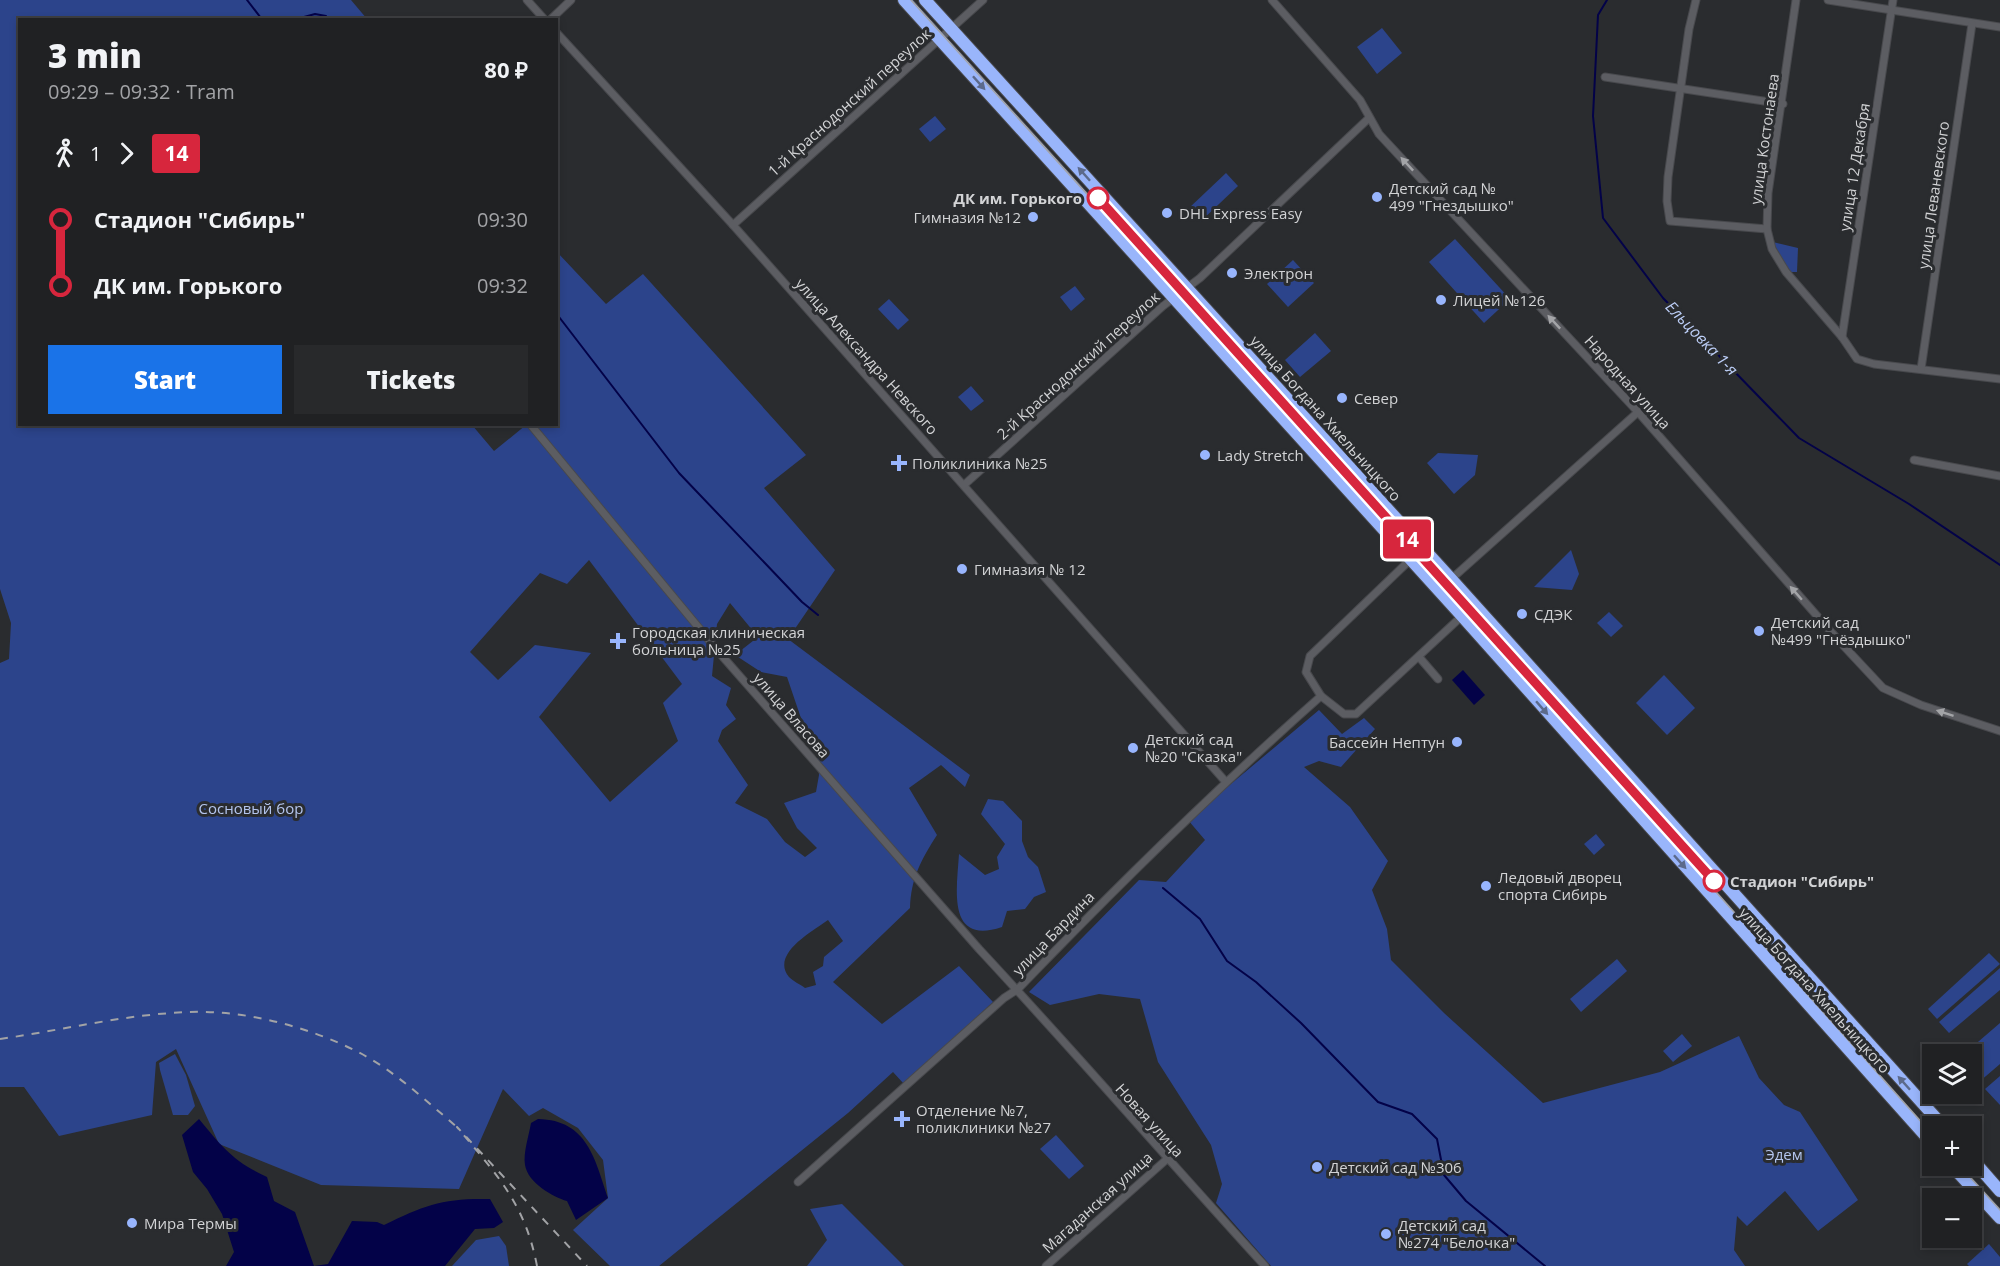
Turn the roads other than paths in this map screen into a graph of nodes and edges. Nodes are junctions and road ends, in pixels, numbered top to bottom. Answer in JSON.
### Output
{"nodes":[{"id":1,"x":528,"y":0,"type":"edge"},
{"id":2,"x":571,"y":0,"type":"edge"},
{"id":3,"x":904,"y":0,"type":"edge"},
{"id":4,"x":925,"y":0,"type":"edge"},
{"id":5,"x":983,"y":0,"type":"edge"},
{"id":6,"x":1272,"y":0,"type":"edge"},
{"id":7,"x":1696,"y":0,"type":"edge"},
{"id":8,"x":1796,"y":0,"type":"edge"},
{"id":9,"x":1828,"y":0,"type":"edge"},
{"id":10,"x":1893,"y":0,"type":"edge"},
{"id":11,"x":1891,"y":10,"type":"junction"},
{"id":12,"x":543,"y":18,"type":"edge"},
{"id":13,"x":552,"y":18,"type":"edge"},
{"id":14,"x":1972,"y":24,"type":"junction"},
{"id":15,"x":2000,"y":27,"type":"edge"},
{"id":16,"x":951,"y":29,"type":"junction"},
{"id":17,"x":558,"y":34,"type":"edge"},
{"id":18,"x":940,"y":39,"type":"junction"},
{"id":19,"x":1605,"y":77,"type":"dead end"},
{"id":20,"x":1680,"y":88,"type":"junction"},
{"id":21,"x":1783,"y":104,"type":"junction"},
{"id":22,"x":1369,"y":118,"type":"junction"},
{"id":23,"x":733,"y":225,"type":"junction"},
{"id":24,"x":1767,"y":230,"type":"junction"},
{"id":25,"x":1187,"y":287,"type":"junction"},
{"id":26,"x":1173,"y":298,"type":"junction"},
{"id":27,"x":1842,"y":337,"type":"junction"},
{"id":28,"x":1921,"y":369,"type":"junction"},
{"id":29,"x":2000,"y":379,"type":"edge"},
{"id":30,"x":1638,"y":412,"type":"junction"},
{"id":31,"x":532,"y":426,"type":"edge"},
{"id":32,"x":1914,"y":460,"type":"dead end"},
{"id":33,"x":2000,"y":476,"type":"edge"},
{"id":34,"x":964,"y":485,"type":"junction"},
{"id":35,"x":1410,"y":560,"type":"junction"},
{"id":36,"x":1452,"y":579,"type":"junction"},
{"id":37,"x":1439,"y":590,"type":"junction"},
{"id":38,"x":1462,"y":616,"type":"junction"},
{"id":39,"x":1419,"y":657,"type":"junction"},
{"id":40,"x":1438,"y":679,"type":"dead end"},
{"id":41,"x":1321,"y":696,"type":"junction"},
{"id":42,"x":2000,"y":731,"type":"edge"},
{"id":43,"x":1225,"y":781,"type":"junction"},
{"id":44,"x":1018,"y":989,"type":"junction"},
{"id":45,"x":1934,"y":1116,"type":"edge"},
{"id":46,"x":1922,"y":1132,"type":"edge"},
{"id":47,"x":1167,"y":1159,"type":"junction"},
{"id":48,"x":1982,"y":1171,"type":"edge"},
{"id":49,"x":1961,"y":1176,"type":"edge"},
{"id":50,"x":798,"y":1182,"type":"dead end"},
{"id":51,"x":2000,"y":1191,"type":"edge"},
{"id":52,"x":2000,"y":1218,"type":"edge"},
{"id":53,"x":1046,"y":1266,"type":"edge"},
{"id":54,"x":1265,"y":1266,"type":"edge"}],
"edges":[{"from":1,"to":12,"type":"street"},
{"from":2,"to":13,"type":"street"},
{"from":3,"to":18,"type":"highway","name":"улица Богдана Хмельницкого"},
{"from":4,"to":16,"type":"highway","name":"улица Богдана Хмельницкого"},
{"from":5,"to":16,"type":"street","name":"1-й Краснодонский переулок"},
{"from":6,"to":22,"type":"street","name":"Народная улица"},
{"from":7,"to":20,"type":"street"},
{"from":8,"to":21,"type":"street","name":"улица Костонаева"},
{"from":9,"to":11,"type":"street"},
{"from":10,"to":11,"type":"street","name":"улица 12 Декабря"},
{"from":11,"to":14,"type":"street"},
{"from":11,"to":27,"type":"street","name":"улица 12 Декабря"},
{"from":14,"to":15,"type":"street"},
{"from":14,"to":28,"type":"street","name":"улица Леваневского"},
{"from":16,"to":18,"type":"street","name":"1-й Краснодонский переулок"},
{"from":25,"to":16,"type":"highway","name":"улица Богдана Хмельницкого","one_way":true},
{"from":17,"to":23,"type":"street","name":"улица Александра Невского"},
{"from":18,"to":23,"type":"street","name":"1-й Краснодонский переулок"},
{"from":18,"to":26,"type":"highway","name":"улица Богдана Хмельницкого","one_way":true},
{"from":19,"to":20,"type":"street"},
{"from":20,"to":21,"type":"street"},
{"from":20,"to":24,"type":"street"},
{"from":21,"to":24,"type":"street","name":"улица Костонаева"},
{"from":22,"to":25,"type":"street","name":"2-й Краснодонский переулок"},
{"from":30,"to":22,"type":"street","name":"Народная улица","one_way":true},
{"from":23,"to":34,"type":"street","name":"улица Александра Невского"},
{"from":24,"to":27,"type":"street","name":"улица Костонаева"},
{"from":25,"to":26,"type":"street","name":"2-й Краснодонский переулок"},
{"from":25,"to":36,"type":"highway","name":"улица Богдана Хмельницкого"},
{"from":26,"to":34,"type":"street","name":"2-й Краснодонский переулок"},
{"from":26,"to":35,"type":"highway","name":"улица Богдана Хмельницкого"},
{"from":27,"to":28,"type":"street","name":"улица Костонаева"},
{"from":28,"to":29,"type":"street","name":"улица Костонаева"},
{"from":30,"to":36,"type":"street"},
{"from":42,"to":30,"type":"street","name":"Народная улица","one_way":true},
{"from":31,"to":44,"type":"street","name":"улица Власова"},
{"from":32,"to":33,"type":"street"},
{"from":34,"to":43,"type":"street","name":"улица Александра Невского"},
{"from":35,"to":37,"type":"highway","name":"улица Богдана Хмельницкого"},
{"from":35,"to":41,"type":"street"},
{"from":36,"to":37,"type":"street"},
{"from":45,"to":36,"type":"highway","name":"улица Богдана Хмельницкого","one_way":true},
{"from":37,"to":38,"type":"highway","name":"улица Богдана Хмельницкого"},
{"from":38,"to":39,"type":"street"},
{"from":38,"to":46,"type":"highway","name":"улица Богдана Хмельницкого","one_way":true},
{"from":39,"to":40,"type":"street"},
{"from":39,"to":41,"type":"street"},
{"from":41,"to":43,"type":"street","name":"улица Бардина"},
{"from":43,"to":44,"type":"street","name":"улица Бардина"},
{"from":44,"to":47,"type":"street","name":"Новая улица"},
{"from":44,"to":50,"type":"street","name":"улица Бардина"},
{"from":47,"to":53,"type":"street","name":"Магаданская улица"},
{"from":47,"to":54,"type":"street","name":"Новая улица"},
{"from":48,"to":51,"type":"highway"},
{"from":49,"to":52,"type":"highway"}]}
